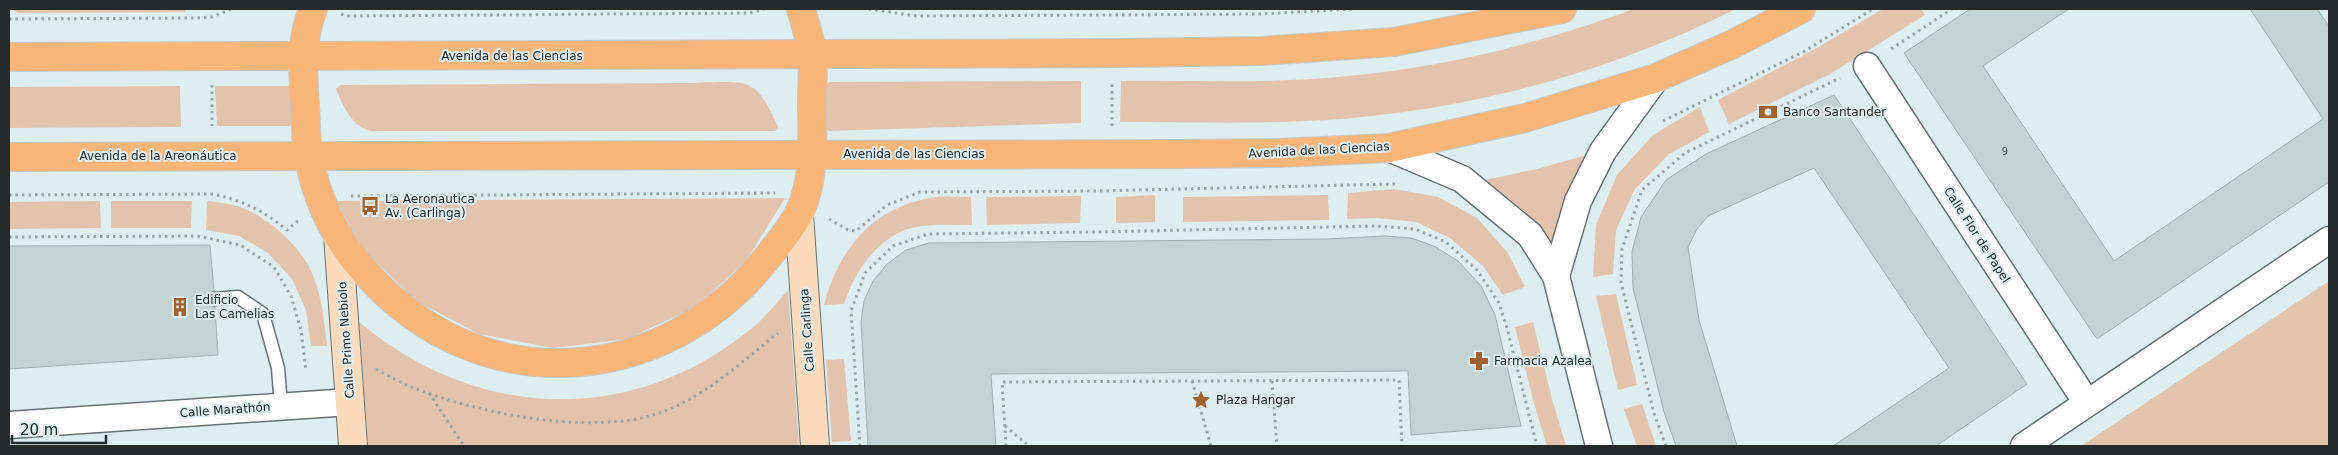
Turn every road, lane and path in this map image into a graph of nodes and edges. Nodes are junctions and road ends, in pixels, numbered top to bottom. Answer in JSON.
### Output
{"nodes":[{"id":1,"x":231,"y":9,"type":"edge"},
{"id":2,"x":764,"y":9,"type":"edge"},
{"id":3,"x":801,"y":9,"type":"edge"},
{"id":4,"x":869,"y":9,"type":"edge"},
{"id":5,"x":1353,"y":9,"type":"edge"},
{"id":6,"x":1562,"y":9,"type":"edge"},
{"id":7,"x":1801,"y":9,"type":"edge"},
{"id":8,"x":1873,"y":9,"type":"edge"},
{"id":9,"x":1952,"y":9,"type":"edge"},
{"id":10,"x":324,"y":10,"type":"edge"},
{"id":11,"x":9,"y":19,"type":"edge"},
{"id":12,"x":812,"y":55,"type":"junction"},
{"id":13,"x":301,"y":56,"type":"junction"},
{"id":14,"x":9,"y":57,"type":"edge"},
{"id":15,"x":1867,"y":66,"type":"junction"},
{"id":16,"x":1656,"y":78,"type":"junction"},
{"id":17,"x":1112,"y":81,"type":"dead end"},
{"id":18,"x":212,"y":86,"type":"dead end"},
{"id":19,"x":1112,"y":122,"type":"dead end"},
{"id":20,"x":212,"y":126,"type":"dead end"},
{"id":21,"x":1657,"y":126,"type":"dead end"},
{"id":22,"x":1389,"y":148,"type":"junction"},
{"id":23,"x":812,"y":154,"type":"junction"},
{"id":24,"x":307,"y":155,"type":"junction"},
{"id":25,"x":9,"y":157,"type":"edge"},
{"id":26,"x":1403,"y":185,"type":"dead end"},
{"id":27,"x":9,"y":196,"type":"edge"},
{"id":28,"x":321,"y":202,"type":"junction"},
{"id":29,"x":801,"y":209,"type":"junction"},
{"id":30,"x":338,"y":235,"type":"junction"},
{"id":31,"x":9,"y":237,"type":"edge"},
{"id":32,"x":2329,"y":240,"type":"edge"},
{"id":33,"x":1556,"y":276,"type":"junction"},
{"id":34,"x":214,"y":299,"type":"dead end"},
{"id":35,"x":784,"y":329,"type":"dead end"},
{"id":36,"x":369,"y":366,"type":"dead end"},
{"id":37,"x":306,"y":371,"type":"dead end"},
{"id":38,"x":1192,"y":381,"type":"junction"},
{"id":39,"x":1272,"y":381,"type":"junction"},
{"id":40,"x":429,"y":393,"type":"junction"},
{"id":41,"x":350,"y":402,"type":"junction"},
{"id":42,"x":2088,"y":403,"type":"junction"},
{"id":43,"x":281,"y":406,"type":"junction"},
{"id":44,"x":9,"y":425,"type":"edge"},
{"id":45,"x":1005,"y":425,"type":"junction"},
{"id":46,"x":353,"y":446,"type":"edge"},
{"id":47,"x":464,"y":446,"type":"edge"},
{"id":48,"x":815,"y":446,"type":"edge"},
{"id":49,"x":860,"y":446,"type":"edge"},
{"id":50,"x":1006,"y":446,"type":"edge"},
{"id":51,"x":1029,"y":446,"type":"edge"},
{"id":52,"x":1211,"y":446,"type":"edge"},
{"id":53,"x":1277,"y":446,"type":"edge"},
{"id":54,"x":1402,"y":446,"type":"edge"},
{"id":55,"x":1536,"y":446,"type":"edge"},
{"id":56,"x":1598,"y":446,"type":"edge"},
{"id":57,"x":1666,"y":446,"type":"edge"},
{"id":58,"x":2024,"y":446,"type":"edge"}],
"edges":[{"from":1,"to":11,"type":"path"},
{"from":2,"to":10,"type":"path"},
{"from":3,"to":12,"type":"main road"},
{"from":4,"to":5,"type":"path"},
{"from":6,"to":12,"type":"main road","name":"Avenida de las Ciencias"},
{"from":7,"to":16,"type":"main road","name":"Avenida de las Ciencias"},
{"from":8,"to":21,"type":"path"},
{"from":9,"to":15,"type":"path"},
{"from":10,"to":13,"type":"main road"},
{"from":12,"to":13,"type":"main road","name":"Avenida de las Ciencias"},
{"from":12,"to":23,"type":"main road"},
{"from":13,"to":14,"type":"main road"},
{"from":13,"to":24,"type":"main road"},
{"from":15,"to":42,"type":"street","name":"Calle Flor de Papel"},
{"from":15,"to":57,"type":"path"},
{"from":16,"to":22,"type":"main road","name":"Avenida de las Ciencias"},
{"from":16,"to":33,"type":"street"},
{"from":17,"to":19,"type":"path"},
{"from":18,"to":20,"type":"path"},
{"from":22,"to":23,"type":"main road","name":"Avenida de las Ciencias"},
{"from":22,"to":33,"type":"street"},
{"from":23,"to":24,"type":"main road","name":"Avenida de las Ciencias"},
{"from":23,"to":29,"type":"main road"},
{"from":24,"to":25,"type":"main road","name":"Avenida de la Areonáutica"},
{"from":24,"to":28,"type":"main road"},
{"from":26,"to":29,"type":"path"},
{"from":27,"to":28,"type":"path"},
{"from":28,"to":29,"type":"path"},
{"from":28,"to":30,"type":"main road"},
{"from":29,"to":30,"type":"main road"},
{"from":29,"to":48,"type":"street","name":"Calle Carlinga"},
{"from":30,"to":41,"type":"street","name":"Calle Primo Nebiolo"},
{"from":31,"to":37,"type":"path"},
{"from":32,"to":42,"type":"street"},
{"from":33,"to":56,"type":"street"},
{"from":34,"to":43,"type":"lane"},
{"from":35,"to":40,"type":"path"},
{"from":36,"to":40,"type":"path"},
{"from":38,"to":39,"type":"path"},
{"from":38,"to":45,"type":"path"},
{"from":38,"to":52,"type":"path"},
{"from":39,"to":53,"type":"path"},
{"from":39,"to":54,"type":"path"},
{"from":40,"to":47,"type":"path"},
{"from":41,"to":43,"type":"street","name":"Calle Marathón"},
{"from":41,"to":46,"type":"street","name":"Calle Primo Nebiolo"},
{"from":42,"to":58,"type":"street"},
{"from":43,"to":44,"type":"street","name":"Calle Marathón"},
{"from":45,"to":50,"type":"path"},
{"from":45,"to":51,"type":"path"},
{"from":49,"to":55,"type":"path"}]}
